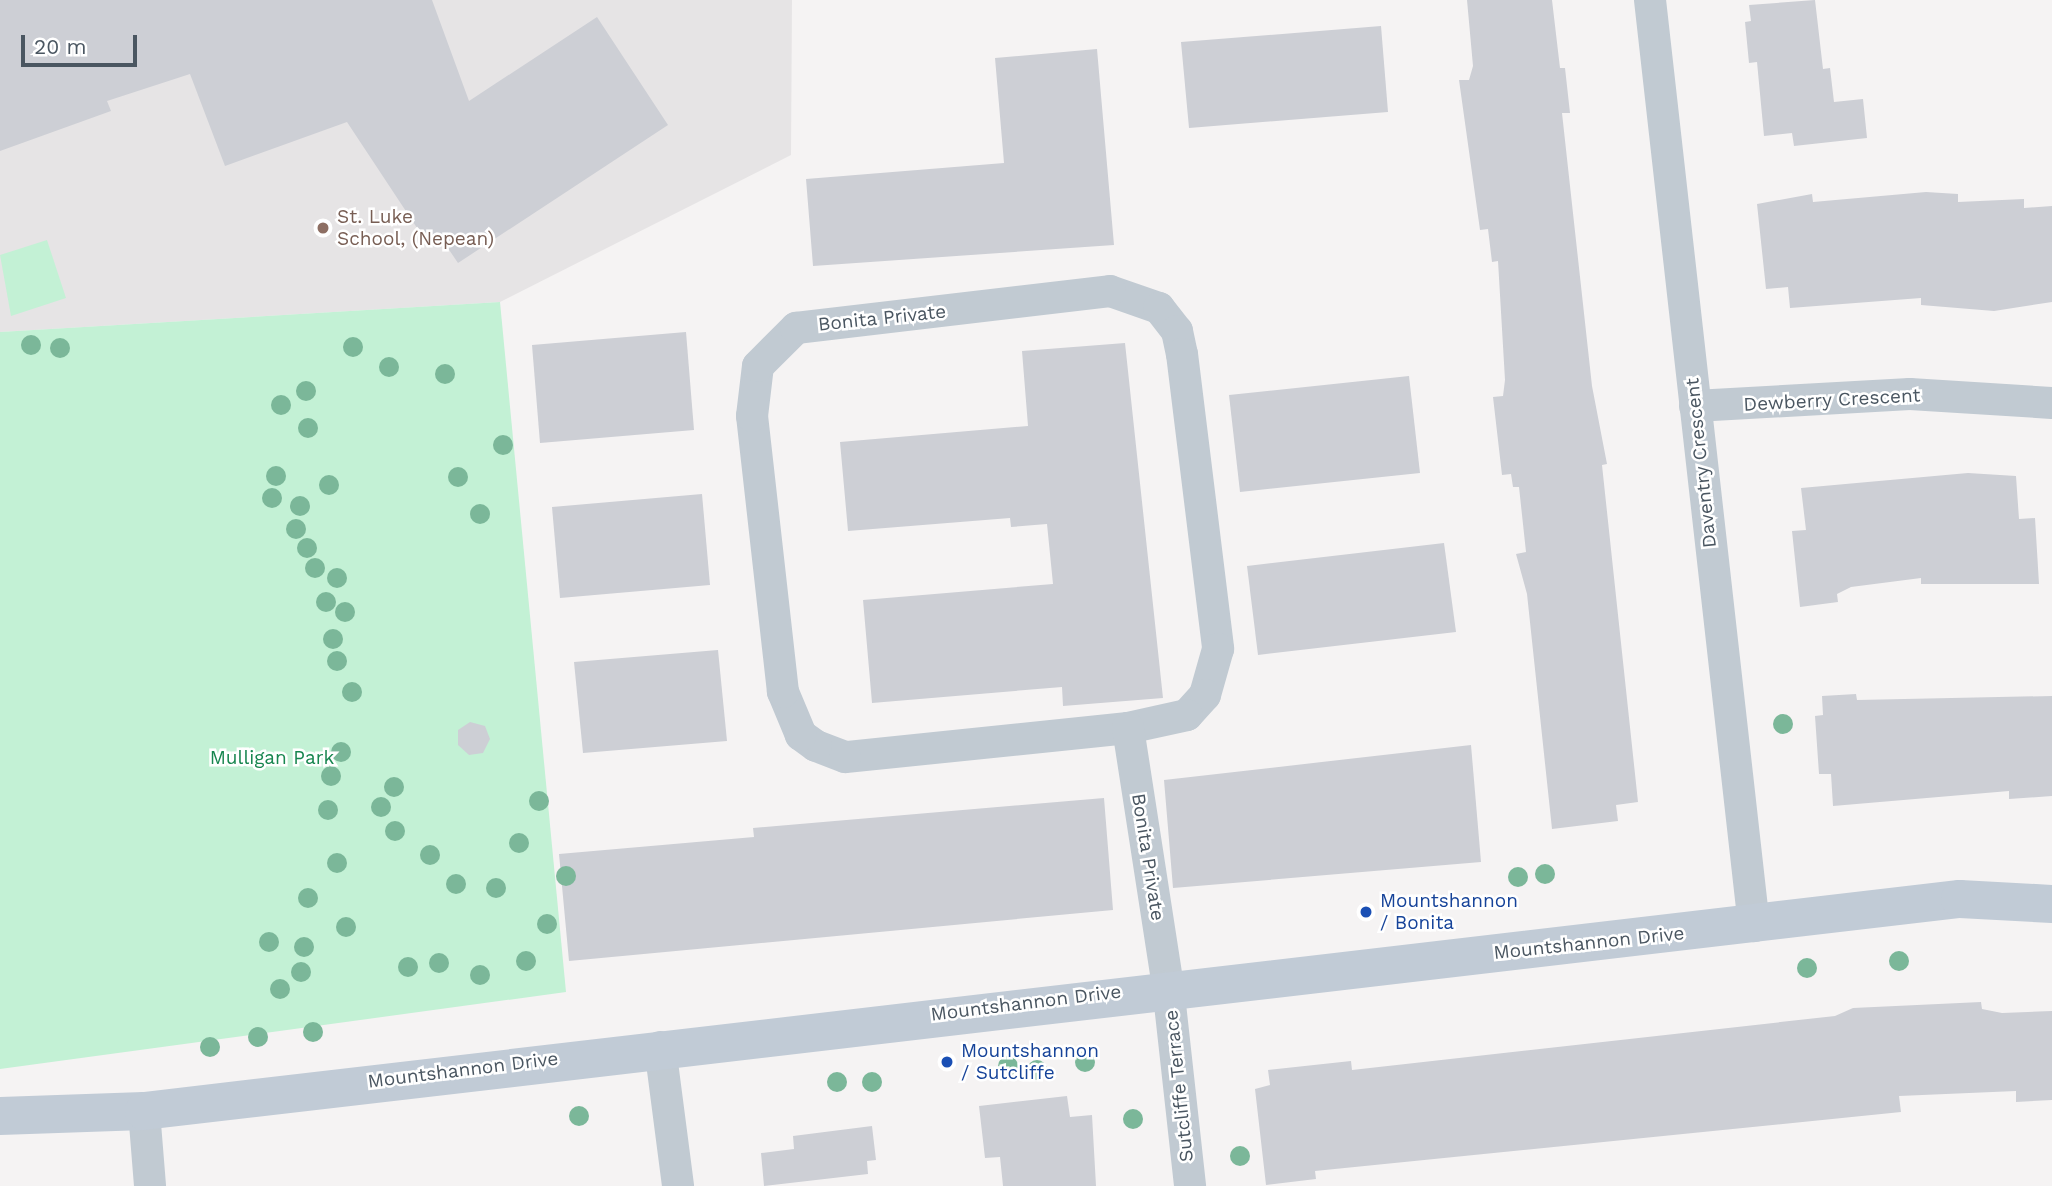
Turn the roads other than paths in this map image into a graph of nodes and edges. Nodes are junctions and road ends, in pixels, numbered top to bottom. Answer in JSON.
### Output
{"nodes":[{"id":1,"x":1650,"y":0,"type":"edge"},
{"id":2,"x":2052,"y":403,"type":"edge"},
{"id":3,"x":1695,"y":406,"type":"junction"},
{"id":4,"x":1128,"y":728,"type":"junction"},
{"id":5,"x":2052,"y":904,"type":"edge"},
{"id":6,"x":1754,"y":926,"type":"junction"},
{"id":7,"x":1168,"y":986,"type":"junction"},
{"id":8,"x":660,"y":1047,"type":"junction"},
{"id":9,"x":144,"y":1111,"type":"junction"},
{"id":10,"x":0,"y":1116,"type":"edge"},
{"id":11,"x":150,"y":1186,"type":"edge"},
{"id":12,"x":678,"y":1186,"type":"edge"},
{"id":13,"x":1190,"y":1186,"type":"edge"}],
"edges":[{"from":1,"to":3,"type":"street","name":"Daventry Crescent"},
{"from":2,"to":3,"type":"street","name":"Dewberry Crescent"},
{"from":3,"to":6,"type":"street","name":"Daventry Crescent"},
{"from":4,"to":4,"type":"street","name":"Bonita Private"},
{"from":4,"to":7,"type":"street","name":"Bonita Private"},
{"from":5,"to":6,"type":"street","name":"Mountshannon Drive"},
{"from":6,"to":7,"type":"street","name":"Mountshannon Drive"},
{"from":7,"to":8,"type":"street","name":"Mountshannon Drive"},
{"from":7,"to":13,"type":"street","name":"Sutcliffe Terrace"},
{"from":8,"to":9,"type":"street","name":"Mountshannon Drive"},
{"from":8,"to":12,"type":"street"},
{"from":9,"to":10,"type":"street","name":"Mountshannon Drive"},
{"from":9,"to":11,"type":"street"}]}
